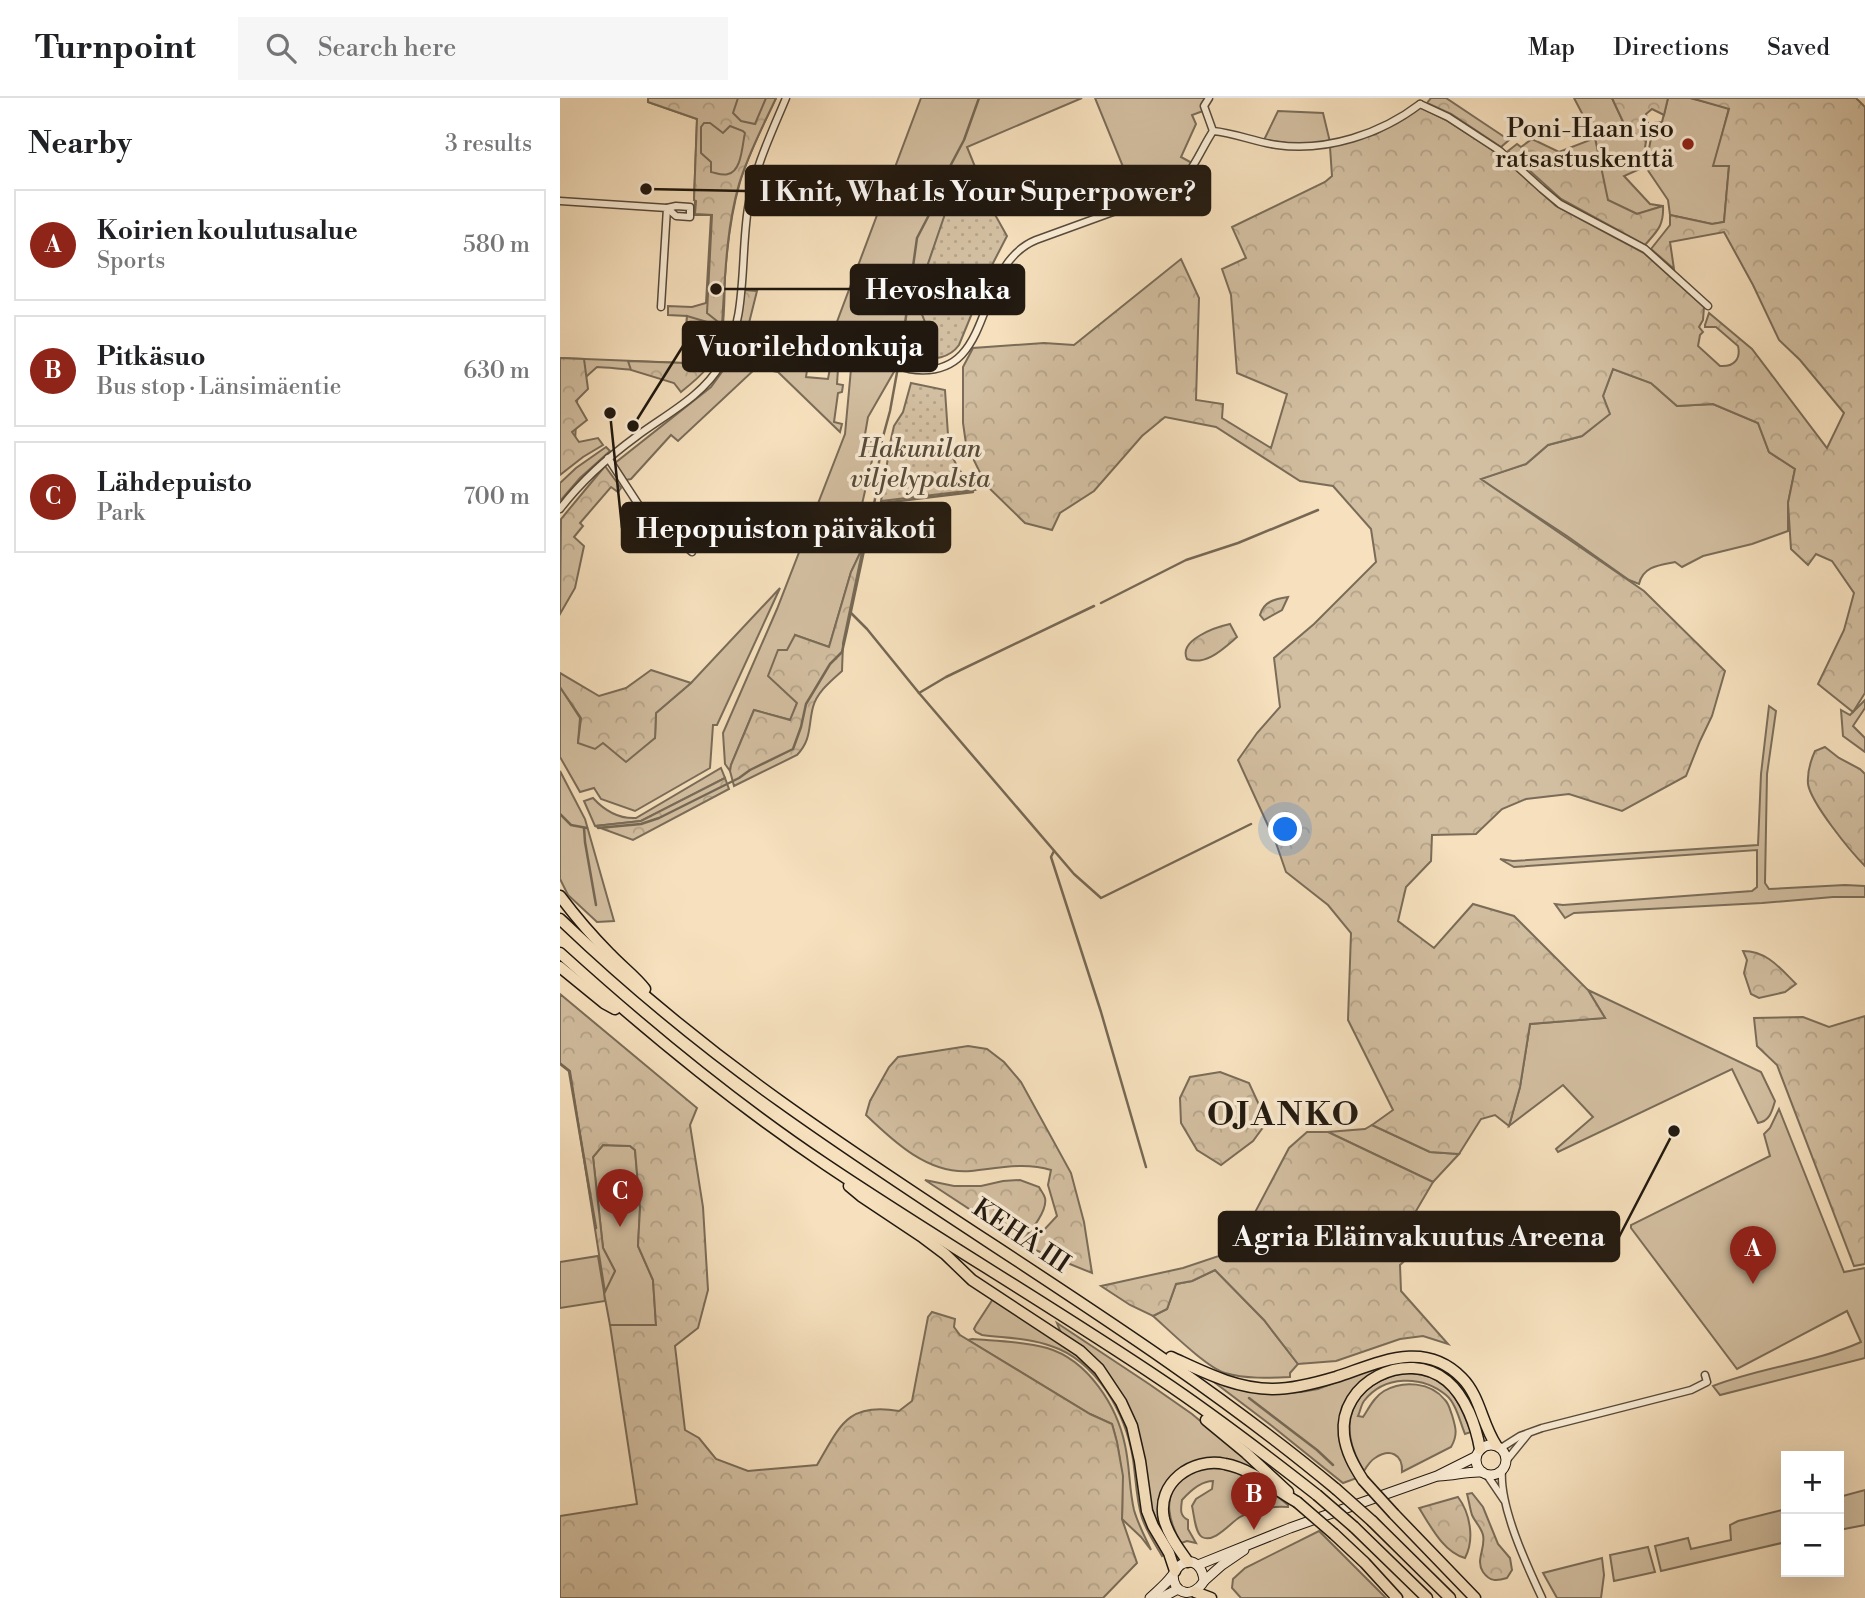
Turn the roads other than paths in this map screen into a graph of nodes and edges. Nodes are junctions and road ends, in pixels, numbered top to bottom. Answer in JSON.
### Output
{"nodes":[{"id":1,"x":786,"y":98,"type":"edge"},
{"id":2,"x":1209,"y":98,"type":"edge"},
{"id":3,"x":1418,"y":101,"type":"edge"},
{"id":4,"x":1213,"y":131,"type":"junction"},
{"id":5,"x":560,"y":201,"type":"edge"},
{"id":6,"x":1708,"y":306,"type":"dead end"},
{"id":7,"x":661,"y":307,"type":"dead end"},
{"id":8,"x":727,"y":354,"type":"junction"},
{"id":9,"x":608,"y":458,"type":"junction"},
{"id":10,"x":560,"y":509,"type":"edge"},
{"id":11,"x":692,"y":552,"type":"dead end"},
{"id":12,"x":560,"y":896,"type":"edge"},
{"id":13,"x":560,"y":919,"type":"edge"},
{"id":14,"x":560,"y":953,"type":"edge"},
{"id":15,"x":560,"y":967,"type":"edge"},
{"id":16,"x":657,"y":1006,"type":"junction"},
{"id":17,"x":630,"y":1016,"type":"junction"},
{"id":18,"x":824,"y":1164,"type":"junction"},
{"id":19,"x":1143,"y":1344,"type":"junction"},
{"id":20,"x":1128,"y":1359,"type":"junction"},
{"id":21,"x":1705,"y":1375,"type":"dead end"},
{"id":22,"x":1528,"y":1434,"type":"junction"},
{"id":23,"x":1498,"y":1446,"type":"junction"},
{"id":24,"x":1478,"y":1453,"type":"junction"},
{"id":25,"x":1504,"y":1466,"type":"junction"},
{"id":26,"x":1485,"y":1474,"type":"junction"},
{"id":27,"x":1437,"y":1476,"type":"junction"},
{"id":28,"x":1505,"y":1501,"type":"junction"},
{"id":29,"x":1297,"y":1502,"type":"junction"},
{"id":30,"x":1260,"y":1540,"type":"junction"},
{"id":31,"x":1193,"y":1564,"type":"junction"},
{"id":32,"x":1174,"y":1573,"type":"junction"},
{"id":33,"x":1204,"y":1581,"type":"junction"},
{"id":34,"x":1178,"y":1588,"type":"junction"},
{"id":35,"x":1195,"y":1592,"type":"junction"},
{"id":36,"x":1150,"y":1598,"type":"edge"},
{"id":37,"x":1161,"y":1598,"type":"edge"},
{"id":38,"x":1210,"y":1598,"type":"edge"},
{"id":39,"x":1397,"y":1598,"type":"edge"},
{"id":40,"x":1427,"y":1598,"type":"edge"},
{"id":41,"x":1450,"y":1598,"type":"edge"},
{"id":42,"x":1475,"y":1598,"type":"edge"},
{"id":43,"x":1542,"y":1598,"type":"edge"}],
"edges":[{"from":1,"to":8,"type":"street"},
{"from":2,"to":4,"type":"street"},
{"from":3,"to":4,"type":"street"},
{"from":3,"to":6,"type":"street"},
{"from":4,"to":8,"type":"street"},
{"from":5,"to":7,"type":"street"},
{"from":8,"to":9,"type":"street"},
{"from":9,"to":10,"type":"street"},
{"from":9,"to":11,"type":"street"},
{"from":12,"to":16,"type":"highway"},
{"from":13,"to":16,"type":"highway","name":"KEHÄ III"},
{"from":14,"to":17,"type":"highway","name":"KEHÄ III"},
{"from":15,"to":17,"type":"highway"},
{"from":16,"to":19,"type":"highway","name":"KEHÄ III"},
{"from":17,"to":18,"type":"highway","name":"KEHÄ III"},
{"from":18,"to":20,"type":"highway","name":"KEHÄ III"},
{"from":18,"to":32,"type":"highway"},
{"from":19,"to":23,"type":"highway"},
{"from":19,"to":41,"type":"highway","name":"KEHÄ III","bridge":true},
{"from":20,"to":29,"type":"highway"},
{"from":20,"to":40,"type":"highway","name":"KEHÄ III","bridge":true},
{"from":21,"to":22,"type":"street"},
{"from":22,"to":23,"type":"street"},
{"from":22,"to":25,"type":"street"},
{"from":23,"to":24,"type":"main road"},
{"from":23,"to":25,"type":"main road"},
{"from":24,"to":26,"type":"main road"},
{"from":24,"to":27,"type":"main road"},
{"from":24,"to":42,"type":"highway","bridge":true},
{"from":25,"to":26,"type":"main road"},
{"from":25,"to":28,"type":"street"},
{"from":26,"to":27,"type":"main road"},
{"from":26,"to":28,"type":"street"},
{"from":27,"to":30,"type":"main road"},
{"from":28,"to":43,"type":"street"},
{"from":29,"to":31,"type":"highway"},
{"from":29,"to":39,"type":"highway","bridge":true},
{"from":30,"to":31,"type":"main road"},
{"from":30,"to":33,"type":"main road"},
{"from":31,"to":32,"type":"main road"},
{"from":31,"to":33,"type":"main road"},
{"from":32,"to":34,"type":"main road"},
{"from":32,"to":36,"type":"main road"},
{"from":33,"to":35,"type":"main road"},
{"from":34,"to":35,"type":"main road"},
{"from":34,"to":37,"type":"main road"},
{"from":35,"to":38,"type":"highway"}]}
